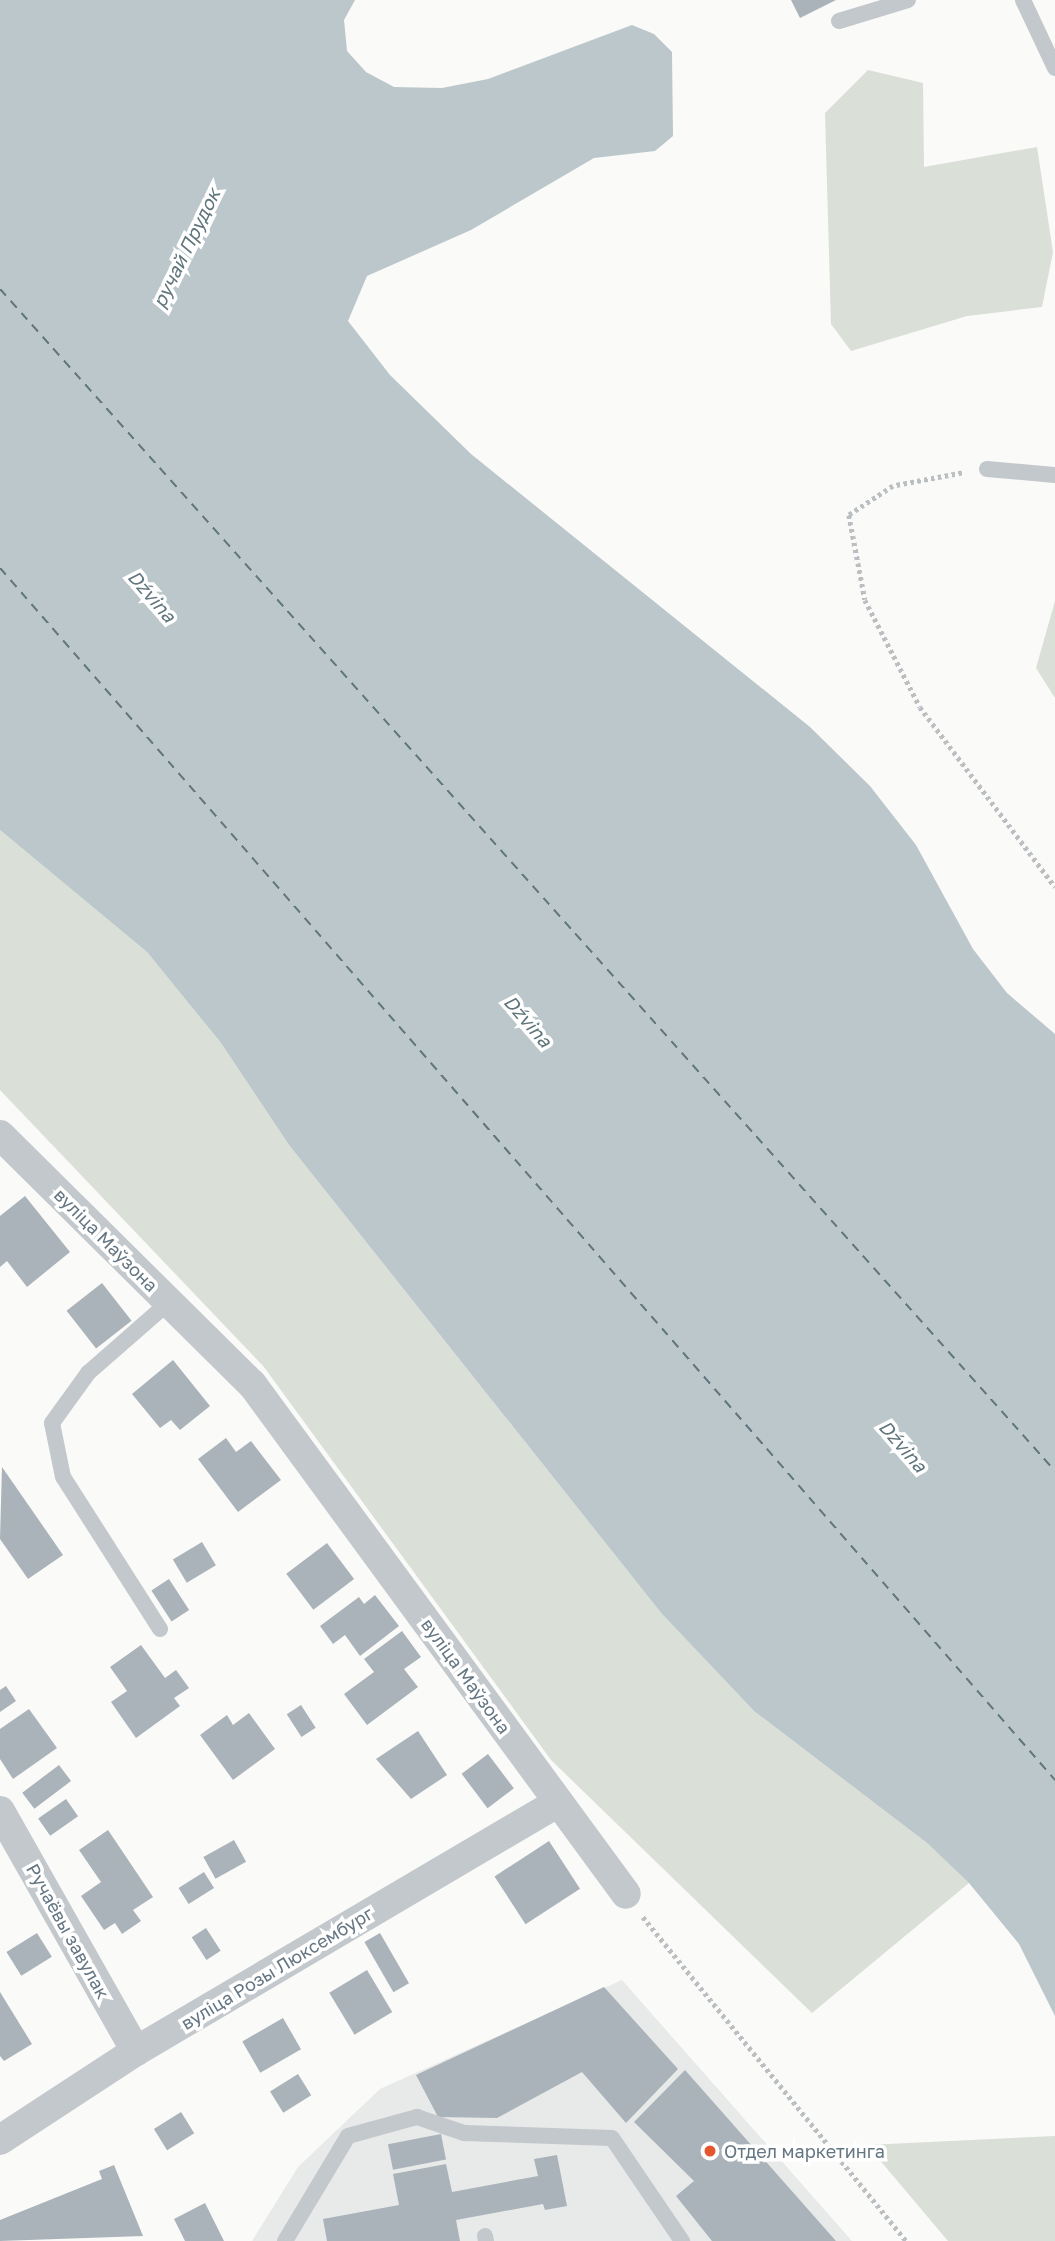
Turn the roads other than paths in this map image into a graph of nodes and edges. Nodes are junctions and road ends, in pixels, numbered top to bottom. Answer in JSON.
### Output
{"nodes":[{"id":1,"x":908,"y":0,"type":"edge"},
{"id":2,"x":1023,"y":0,"type":"edge"},
{"id":3,"x":839,"y":21,"type":"dead end"},
{"id":4,"x":1055,"y":68,"type":"edge"},
{"id":5,"x":987,"y":469,"type":"road end"},
{"id":6,"x":1055,"y":475,"type":"edge"},
{"id":7,"x":0,"y":1135,"type":"edge"},
{"id":8,"x":169,"y":1302,"type":"junction"},
{"id":9,"x":160,"y":1629,"type":"dead end"},
{"id":10,"x":558,"y":1802,"type":"junction"},
{"id":11,"x":0,"y":1811,"type":"edge"},
{"id":12,"x":626,"y":1894,"type":"road end"},
{"id":13,"x":136,"y":2051,"type":"junction"},
{"id":14,"x":0,"y":2140,"type":"edge"},
{"id":15,"x":285,"y":2241,"type":"edge"},
{"id":16,"x":682,"y":2241,"type":"edge"}],
"edges":[{"from":1,"to":3,"type":"lane"},
{"from":2,"to":4,"type":"lane"},
{"from":5,"to":6,"type":"lane"},
{"from":7,"to":8,"type":"street","name":"вуліца Маўзона"},
{"from":8,"to":9,"type":"lane"},
{"from":8,"to":10,"type":"street","name":"вуліца Маўзона"},
{"from":10,"to":12,"type":"street","name":"вуліца Маўзона"},
{"from":10,"to":13,"type":"street","name":"вуліца Розы Люксембург"},
{"from":11,"to":13,"type":"street","name":"Ручаёвы завулак"},
{"from":13,"to":14,"type":"street","name":"вуліца Розы Люксембург"},
{"from":15,"to":16,"type":"lane"}]}
